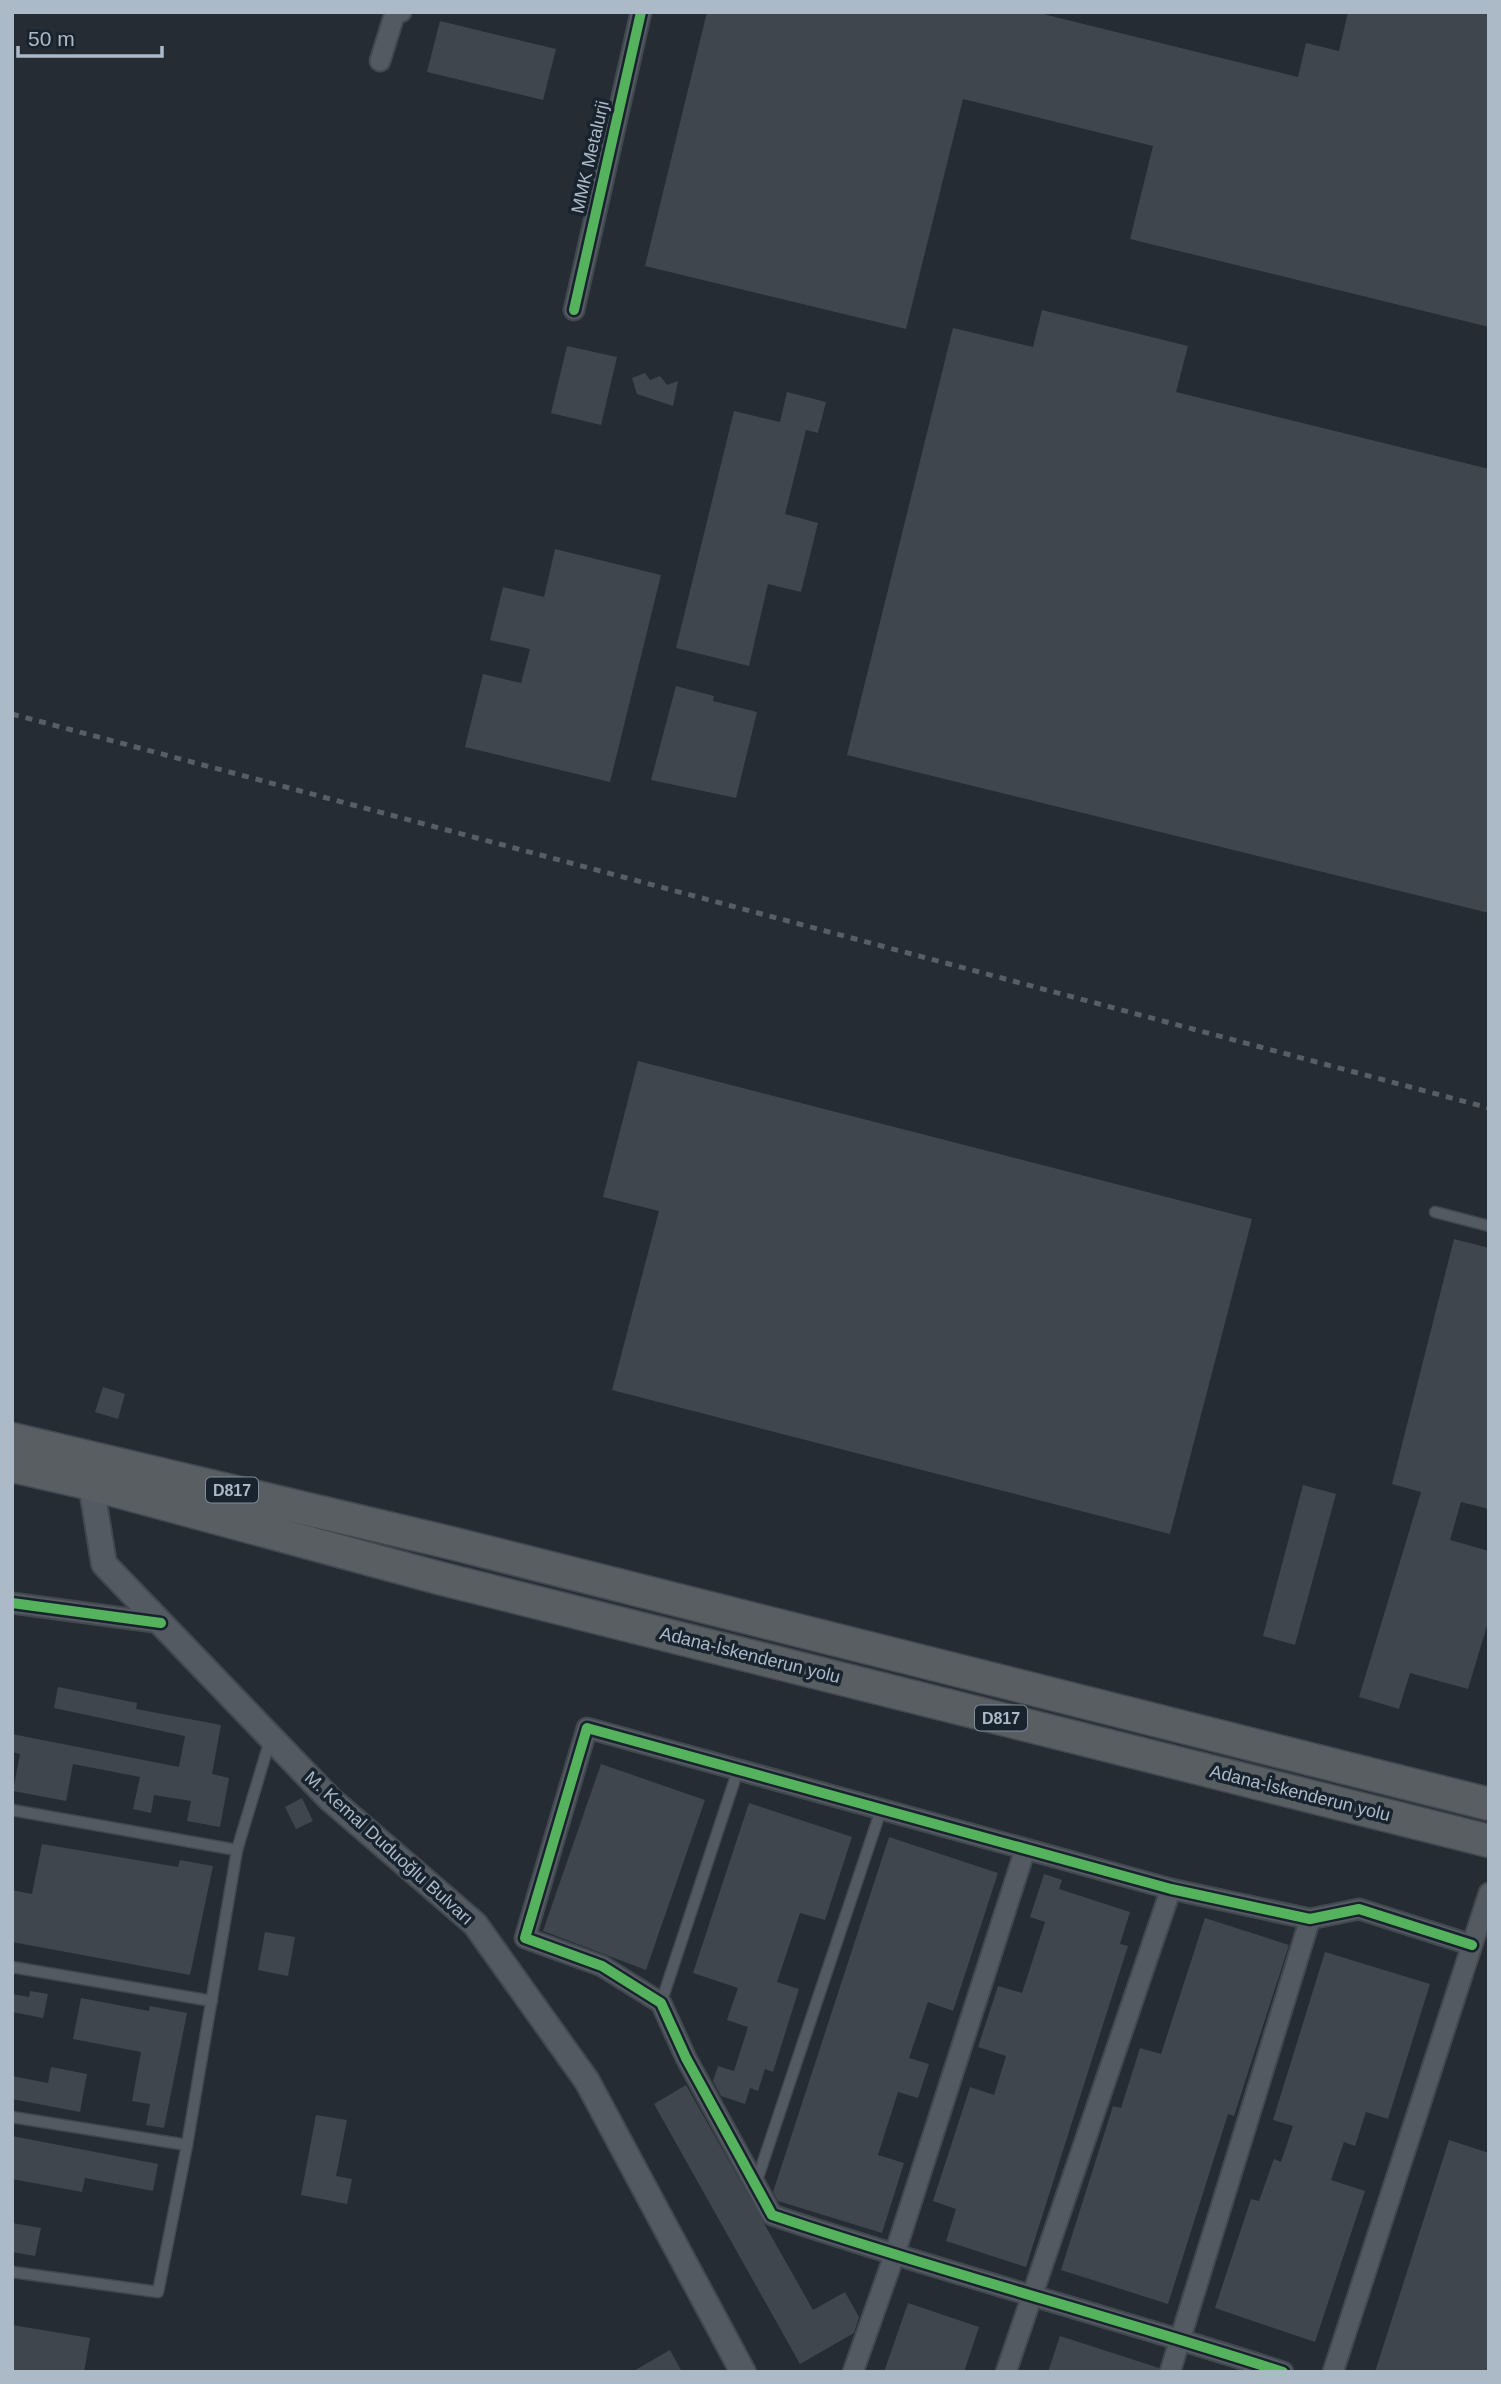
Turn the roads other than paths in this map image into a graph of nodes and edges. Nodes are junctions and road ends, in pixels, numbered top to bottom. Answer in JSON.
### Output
{"nodes":[{"id":1,"x":401,"y":12,"type":"edge"},
{"id":2,"x":641,"y":12,"type":"edge"},
{"id":3,"x":380,"y":61,"type":"dead end"},
{"id":4,"x":574,"y":310,"type":"dead end"},
{"id":5,"x":1435,"y":1212,"type":"dead end"},
{"id":6,"x":1489,"y":1226,"type":"edge"},
{"id":7,"x":12,"y":1439,"type":"edge"},
{"id":8,"x":12,"y":1466,"type":"edge"},
{"id":9,"x":95,"y":1471,"type":"junction"},
{"id":10,"x":12,"y":1603,"type":"edge"},
{"id":11,"x":161,"y":1623,"type":"junction"},
{"id":12,"x":271,"y":1737,"type":"junction"},
{"id":13,"x":738,"y":1770,"type":"junction"},
{"id":14,"x":1489,"y":1804,"type":"edge"},
{"id":15,"x":12,"y":1810,"type":"edge"},
{"id":16,"x":881,"y":1810,"type":"junction"},
{"id":17,"x":1489,"y":1841,"type":"edge"},
{"id":18,"x":237,"y":1850,"type":"junction"},
{"id":19,"x":1025,"y":1850,"type":"junction"},
{"id":20,"x":1171,"y":1889,"type":"junction"},
{"id":21,"x":1489,"y":1893,"type":"edge"},
{"id":22,"x":1310,"y":1919,"type":"junction"},
{"id":23,"x":1472,"y":1945,"type":"junction"},
{"id":24,"x":12,"y":1967,"type":"edge"},
{"id":25,"x":212,"y":2000,"type":"junction"},
{"id":26,"x":661,"y":2003,"type":"junction"},
{"id":27,"x":12,"y":2117,"type":"edge"},
{"id":28,"x":187,"y":2145,"type":"junction"},
{"id":29,"x":757,"y":2183,"type":"junction"},
{"id":30,"x":894,"y":2256,"type":"junction"},
{"id":31,"x":12,"y":2272,"type":"edge"},
{"id":32,"x":1031,"y":2297,"type":"junction"},
{"id":33,"x":1181,"y":2339,"type":"junction"},
{"id":34,"x":743,"y":2372,"type":"edge"},
{"id":35,"x":853,"y":2372,"type":"edge"},
{"id":36,"x":1006,"y":2372,"type":"edge"},
{"id":37,"x":1170,"y":2372,"type":"edge"},
{"id":38,"x":1283,"y":2372,"type":"edge"},
{"id":39,"x":1333,"y":2372,"type":"edge"}],
"edges":[{"from":1,"to":3,"type":"street"},
{"from":2,"to":4,"type":"street","name":"MMK Metalurji"},
{"from":5,"to":6,"type":"lane"},
{"from":7,"to":9,"type":"highway","number":"D817"},
{"from":8,"to":9,"type":"highway","name":"Adana-İskenderun yolu","number":"D817"},
{"from":9,"to":11,"type":"street","name":"M. Kemal Duduoğlu Bulvarı"},
{"from":9,"to":14,"type":"highway","number":"D817"},
{"from":9,"to":17,"type":"highway","name":"Adana-İskenderun yolu","number":"D817"},
{"from":10,"to":11,"type":"street"},
{"from":11,"to":12,"type":"street","name":"M. Kemal Duduoğlu Bulvarı"},
{"from":12,"to":18,"type":"lane"},
{"from":12,"to":34,"type":"street","name":"M. Kemal Duduoğlu Bulvarı"},
{"from":13,"to":16,"type":"street"},
{"from":13,"to":26,"type":"lane"},
{"from":13,"to":26,"type":"street"},
{"from":15,"to":18,"type":"lane"},
{"from":16,"to":19,"type":"street"},
{"from":16,"to":29,"type":"lane"},
{"from":18,"to":25,"type":"lane"},
{"from":19,"to":20,"type":"street"},
{"from":19,"to":30,"type":"street"},
{"from":20,"to":22,"type":"street"},
{"from":20,"to":32,"type":"street"},
{"from":21,"to":23,"type":"street"},
{"from":22,"to":23,"type":"street"},
{"from":22,"to":33,"type":"street"},
{"from":23,"to":39,"type":"street"},
{"from":24,"to":25,"type":"lane"},
{"from":25,"to":28,"type":"lane"},
{"from":26,"to":29,"type":"street"},
{"from":27,"to":28,"type":"lane"},
{"from":28,"to":31,"type":"lane"},
{"from":29,"to":30,"type":"street"},
{"from":30,"to":32,"type":"street"},
{"from":30,"to":35,"type":"street"},
{"from":32,"to":33,"type":"street"},
{"from":32,"to":36,"type":"street"},
{"from":33,"to":37,"type":"street"},
{"from":33,"to":38,"type":"street"}]}
